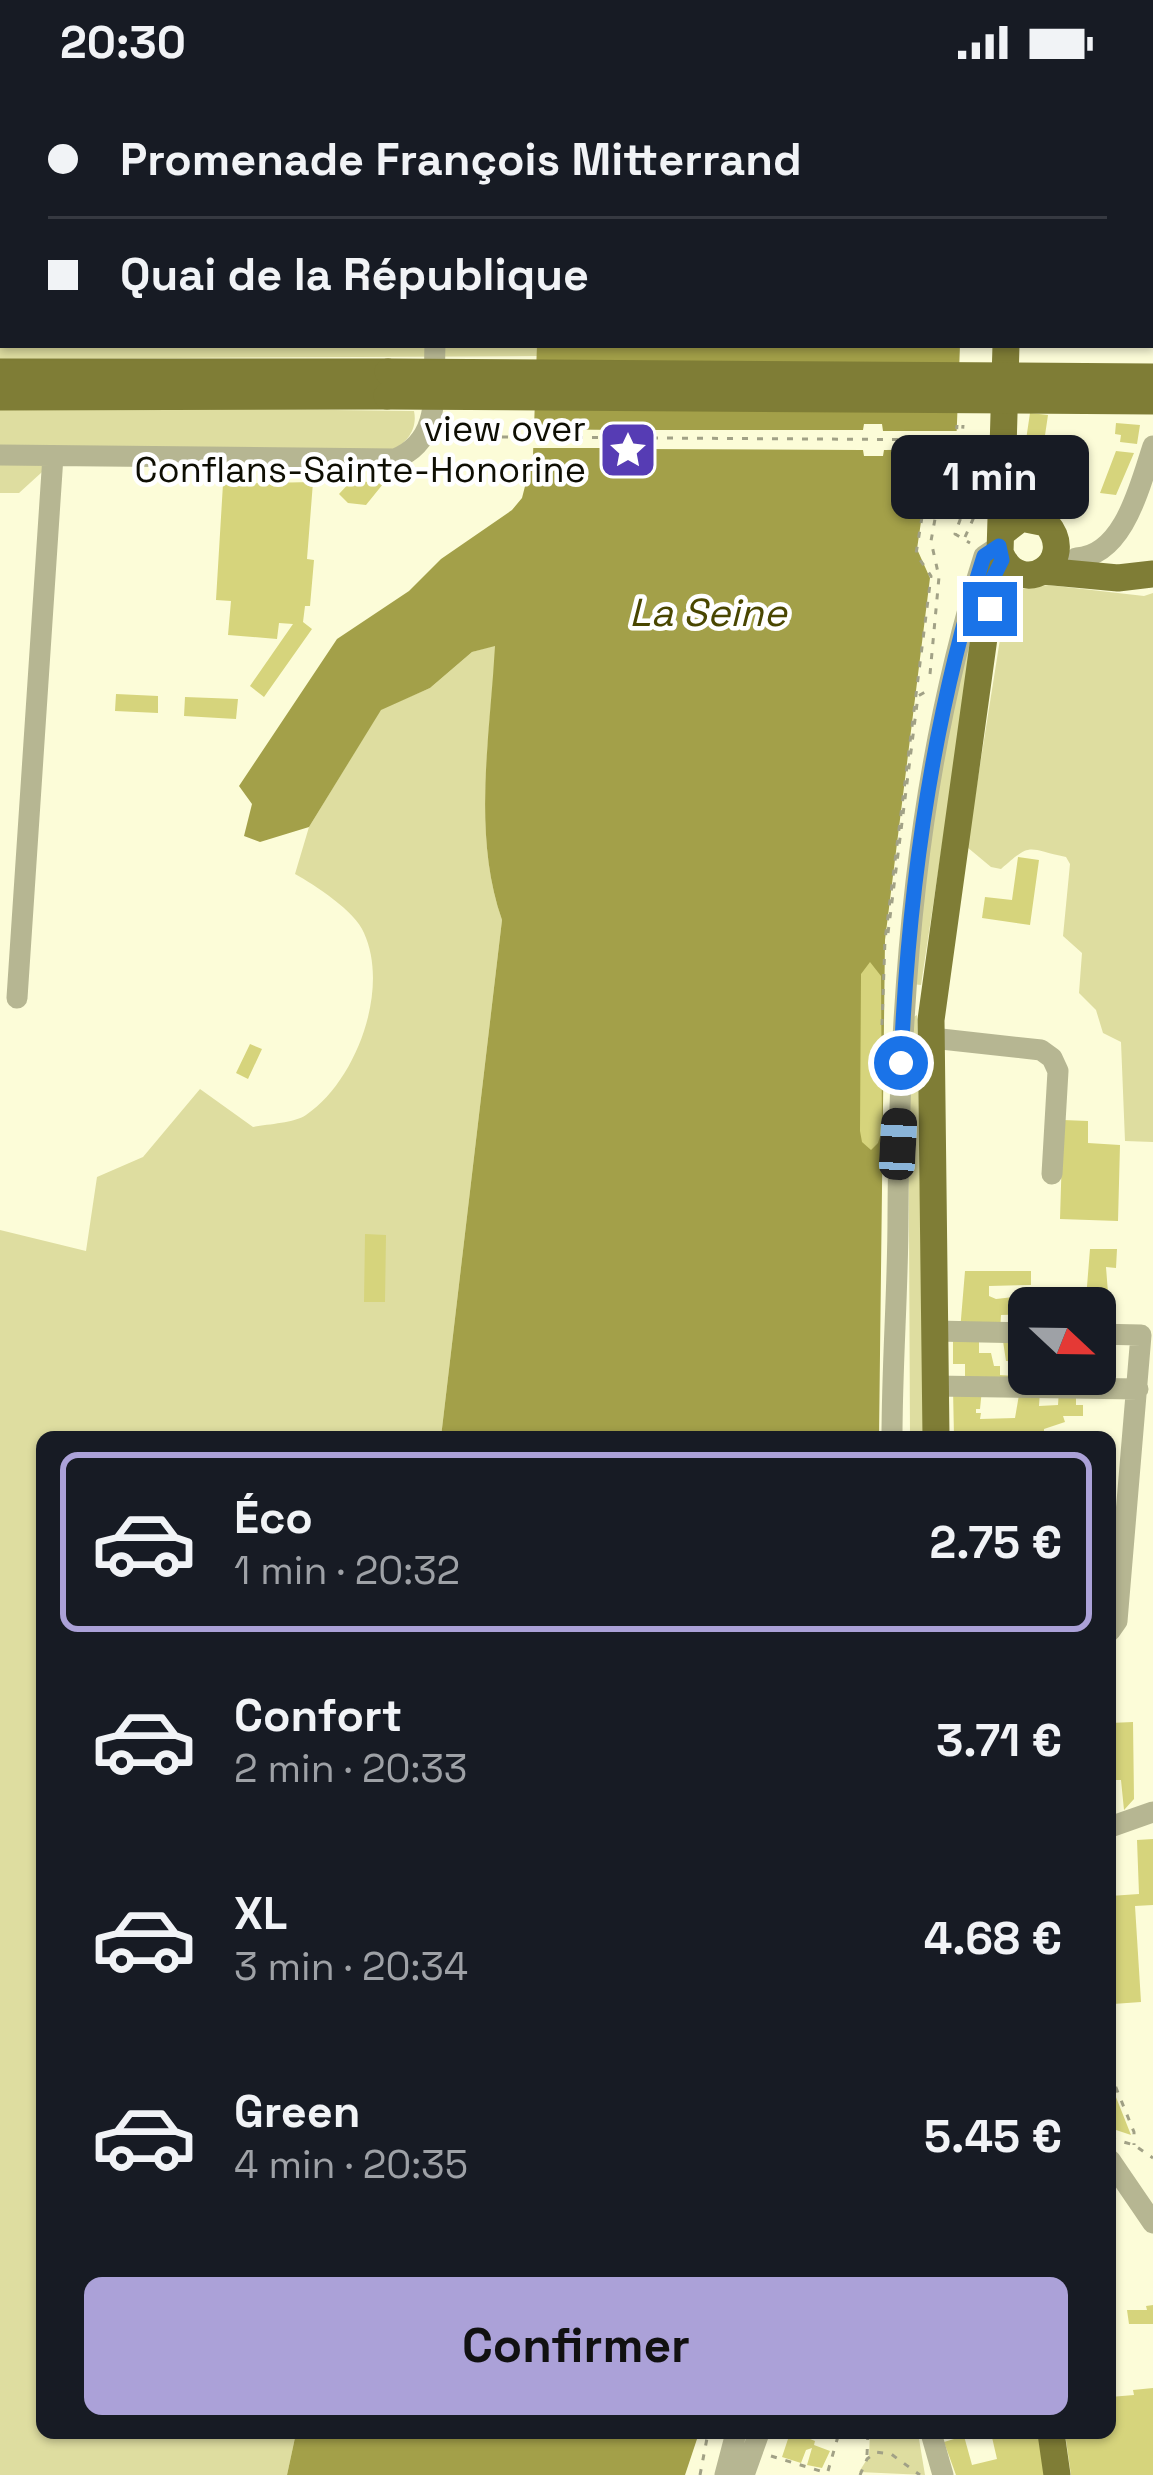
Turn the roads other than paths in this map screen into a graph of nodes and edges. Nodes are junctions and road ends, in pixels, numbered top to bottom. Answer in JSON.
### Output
{"nodes":[{"id":1,"x":434,"y":348,"type":"edge"},
{"id":2,"x":1006,"y":348,"type":"edge"},
{"id":3,"x":0,"y":372,"type":"edge"},
{"id":4,"x":1153,"y":376,"type":"edge"},
{"id":5,"x":387,"y":384,"type":"junction"},
{"id":6,"x":0,"y":397,"type":"edge"},
{"id":7,"x":1153,"y":401,"type":"edge"},
{"id":8,"x":1153,"y":446,"type":"edge"},
{"id":9,"x":0,"y":455,"type":"edge"},
{"id":10,"x":53,"y":456,"type":"junction"},
{"id":11,"x":1114,"y":540,"type":"junction"},
{"id":12,"x":1015,"y":550,"type":"junction"},
{"id":13,"x":1066,"y":551,"type":"junction"},
{"id":14,"x":1142,"y":576,"type":"edge"},
{"id":15,"x":1102,"y":577,"type":"junction"},
{"id":16,"x":17,"y":998,"type":"dead end"},
{"id":17,"x":932,"y":1038,"type":"junction"},
{"id":18,"x":1052,"y":1174,"type":"dead end"},
{"id":19,"x":935,"y":1331,"type":"junction"},
{"id":20,"x":1008,"y":1333,"type":"edge"},
{"id":21,"x":1116,"y":1334,"type":"edge"},
{"id":22,"x":935,"y":1386,"type":"junction"},
{"id":23,"x":1138,"y":1389,"type":"junction"},
{"id":24,"x":892,"y":1431,"type":"edge"},
{"id":25,"x":936,"y":1431,"type":"edge"},
{"id":26,"x":1116,"y":1622,"type":"edge"},
{"id":27,"x":1153,"y":1812,"type":"edge"},
{"id":28,"x":1116,"y":1825,"type":"edge"},
{"id":29,"x":1116,"y":2169,"type":"edge"},
{"id":30,"x":1153,"y":2223,"type":"edge"},
{"id":31,"x":734,"y":2439,"type":"edge"},
{"id":32,"x":757,"y":2439,"type":"edge"},
{"id":33,"x":933,"y":2439,"type":"edge"},
{"id":34,"x":1052,"y":2439,"type":"edge"},
{"id":35,"x":725,"y":2475,"type":"edge"},
{"id":36,"x":743,"y":2475,"type":"edge"},
{"id":37,"x":943,"y":2475,"type":"edge"},
{"id":38,"x":1057,"y":2475,"type":"edge"}],
"edges":[{"from":1,"to":10,"type":"street"},
{"from":2,"to":12,"type":"main road"},
{"from":3,"to":5,"type":"main road"},
{"from":4,"to":5,"type":"main road","bridge":true},
{"from":5,"to":6,"type":"main road"},
{"from":5,"to":7,"type":"main road","bridge":true},
{"from":8,"to":11,"type":"street"},
{"from":9,"to":10,"type":"street"},
{"from":10,"to":16,"type":"street"},
{"from":11,"to":13,"type":"street"},
{"from":11,"to":14,"type":"street"},
{"from":12,"to":13,"type":"main road"},
{"from":12,"to":13,"type":"main road"},
{"from":12,"to":15,"type":"main road"},
{"from":12,"to":17,"type":"main road"},
{"from":12,"to":24,"type":"street"},
{"from":13,"to":15,"type":"main road"},
{"from":14,"to":15,"type":"main road"},
{"from":17,"to":18,"type":"street"},
{"from":17,"to":19,"type":"main road"},
{"from":19,"to":20,"type":"street"},
{"from":19,"to":22,"type":"main road"},
{"from":21,"to":23,"type":"street"},
{"from":22,"to":23,"type":"street"},
{"from":22,"to":25,"type":"main road"},
{"from":23,"to":26,"type":"street"},
{"from":27,"to":28,"type":"street"},
{"from":29,"to":30,"type":"street"},
{"from":31,"to":35,"type":"street"},
{"from":32,"to":36,"type":"street"},
{"from":33,"to":37,"type":"street"},
{"from":34,"to":38,"type":"main road"}]}
